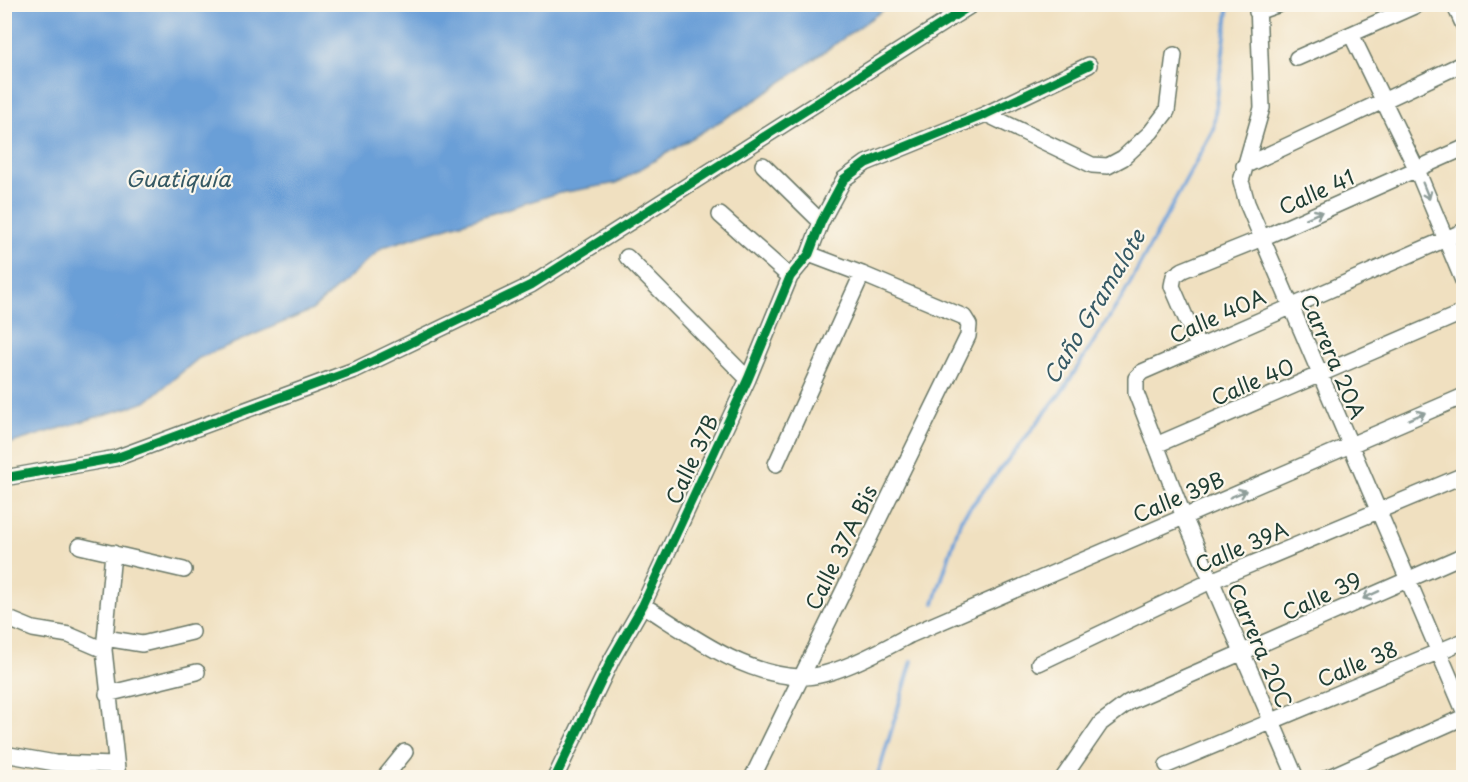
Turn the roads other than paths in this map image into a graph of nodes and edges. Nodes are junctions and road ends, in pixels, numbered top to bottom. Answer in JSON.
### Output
{"nodes":[{"id":1,"x":973,"y":4,"type":"edge"},
{"id":2,"x":1280,"y":4,"type":"edge"},
{"id":3,"x":1419,"y":4,"type":"edge"},
{"id":4,"x":1454,"y":4,"type":"edge"},
{"id":5,"x":1258,"y":8,"type":"edge"},
{"id":6,"x":1464,"y":26,"type":"edge"},
{"id":7,"x":1351,"y":34,"type":"junction"},
{"id":8,"x":1174,"y":55,"type":"dead end"},
{"id":9,"x":1297,"y":58,"type":"dead end"},
{"id":10,"x":1464,"y":63,"type":"edge"},
{"id":11,"x":1089,"y":65,"type":"dead end"},
{"id":12,"x":1383,"y":101,"type":"junction"},
{"id":13,"x":986,"y":114,"type":"junction"},
{"id":14,"x":1464,"y":148,"type":"edge"},
{"id":15,"x":762,"y":165,"type":"dead end"},
{"id":16,"x":1244,"y":166,"type":"junction"},
{"id":17,"x":1417,"y":170,"type":"junction"},
{"id":18,"x":720,"y":215,"type":"dead end"},
{"id":19,"x":820,"y":222,"type":"junction"},
{"id":20,"x":1464,"y":231,"type":"edge"},
{"id":21,"x":1260,"y":239,"type":"junction"},
{"id":22,"x":1445,"y":239,"type":"junction"},
{"id":23,"x":809,"y":254,"type":"junction"},
{"id":24,"x":627,"y":257,"type":"dead end"},
{"id":25,"x":862,"y":274,"type":"junction"},
{"id":26,"x":790,"y":278,"type":"junction"},
{"id":27,"x":1464,"y":283,"type":"edge"},
{"id":28,"x":1289,"y":306,"type":"junction"},
{"id":29,"x":1464,"y":312,"type":"edge"},
{"id":30,"x":1198,"y":346,"type":"junction"},
{"id":31,"x":1319,"y":375,"type":"junction"},
{"id":32,"x":748,"y":379,"type":"junction"},
{"id":33,"x":1136,"y":393,"type":"joint"},
{"id":34,"x":1464,"y":396,"type":"edge"},
{"id":35,"x":1156,"y":445,"type":"junction"},
{"id":36,"x":1349,"y":446,"type":"junction"},
{"id":37,"x":776,"y":464,"type":"dead end"},
{"id":38,"x":1464,"y":475,"type":"edge"},
{"id":39,"x":4,"y":478,"type":"edge"},
{"id":40,"x":1377,"y":511,"type":"junction"},
{"id":41,"x":1184,"y":517,"type":"junction"},
{"id":42,"x":80,"y":546,"type":"dead end"},
{"id":43,"x":113,"y":553,"type":"junction"},
{"id":44,"x":1464,"y":555,"type":"edge"},
{"id":45,"x":184,"y":570,"type":"dead end"},
{"id":46,"x":1407,"y":579,"type":"junction"},
{"id":47,"x":1211,"y":581,"type":"junction"},
{"id":48,"x":643,"y":605,"type":"junction"},
{"id":49,"x":4,"y":617,"type":"edge"},
{"id":50,"x":192,"y":632,"type":"dead end"},
{"id":51,"x":1464,"y":641,"type":"edge"},
{"id":52,"x":104,"y":644,"type":"junction"},
{"id":53,"x":1438,"y":652,"type":"junction"},
{"id":54,"x":1242,"y":654,"type":"junction"},
{"id":55,"x":1039,"y":663,"type":"dead end"},
{"id":56,"x":197,"y":672,"type":"dead end"},
{"id":57,"x":801,"y":677,"type":"junction"},
{"id":58,"x":107,"y":694,"type":"junction"},
{"id":59,"x":1464,"y":711,"type":"edge"},
{"id":60,"x":1464,"y":717,"type":"edge"},
{"id":61,"x":1270,"y":723,"type":"junction"},
{"id":62,"x":405,"y":753,"type":"dead end"},
{"id":63,"x":4,"y":754,"type":"edge"},
{"id":64,"x":1167,"y":765,"type":"dead end"},
{"id":65,"x":116,"y":771,"type":"edge"},
{"id":66,"x":384,"y":777,"type":"edge"},
{"id":67,"x":555,"y":777,"type":"edge"},
{"id":68,"x":752,"y":777,"type":"edge"},
{"id":69,"x":1063,"y":777,"type":"edge"},
{"id":70,"x":1296,"y":777,"type":"edge"},
{"id":71,"x":1327,"y":777,"type":"edge"}],
"edges":[{"from":1,"to":39,"type":"street"},
{"from":2,"to":5,"type":"street"},
{"from":3,"to":7,"type":"street"},
{"from":4,"to":6,"type":"street"},
{"from":5,"to":16,"type":"street","name":"Carrera 20A"},
{"from":7,"to":9,"type":"street"},
{"from":7,"to":12,"type":"street"},
{"from":8,"to":13,"type":"street"},
{"from":10,"to":12,"type":"street"},
{"from":11,"to":13,"type":"street","name":"Calle 37B"},
{"from":12,"to":16,"type":"street"},
{"from":12,"to":17,"type":"street"},
{"from":13,"to":19,"type":"street","name":"Calle 37B"},
{"from":14,"to":17,"type":"street","name":"Calle 41"},
{"from":15,"to":19,"type":"street"},
{"from":16,"to":21,"type":"street","name":"Carrera 20A"},
{"from":21,"to":17,"type":"street","name":"Calle 41","one_way":true},
{"from":17,"to":22,"type":"street","one_way":true},
{"from":18,"to":26,"type":"street"},
{"from":19,"to":23,"type":"street","name":"Calle 37B"},
{"from":20,"to":22,"type":"street","name":"Calle 40A"},
{"from":21,"to":28,"type":"street","name":"Carrera 20A"},
{"from":21,"to":30,"type":"street","name":"Calle 41"},
{"from":22,"to":27,"type":"street"},
{"from":22,"to":28,"type":"street","name":"Calle 40A"},
{"from":23,"to":25,"type":"street"},
{"from":23,"to":26,"type":"street","name":"Calle 37B"},
{"from":24,"to":32,"type":"street"},
{"from":25,"to":37,"type":"street"},
{"from":25,"to":57,"type":"street","name":"Calle 37A Bis"},
{"from":26,"to":32,"type":"street","name":"Calle 37B"},
{"from":28,"to":30,"type":"street","name":"Calle 40A"},
{"from":28,"to":31,"type":"street","name":"Carrera 20A"},
{"from":29,"to":31,"type":"street","name":"Calle 40"},
{"from":30,"to":33,"type":"street","name":"Calle 40A"},
{"from":31,"to":35,"type":"street","name":"Calle 40"},
{"from":31,"to":36,"type":"street","name":"Carrera 20A"},
{"from":32,"to":48,"type":"street","name":"Calle 37B"},
{"from":33,"to":35,"type":"street","name":"Carrera 20C"},
{"from":36,"to":34,"type":"street","name":"Calle 39B","one_way":true},
{"from":35,"to":41,"type":"street","name":"Carrera 20C"},
{"from":36,"to":40,"type":"street","name":"Carrera 20A"},
{"from":41,"to":36,"type":"street","name":"Calle 39B","one_way":true},
{"from":38,"to":40,"type":"street","name":"Calle 39A"},
{"from":40,"to":46,"type":"street","name":"Carrera 20A"},
{"from":40,"to":47,"type":"street","name":"Calle 39A"},
{"from":41,"to":47,"type":"street","name":"Carrera 20C"},
{"from":41,"to":57,"type":"street","name":"Calle 39B"},
{"from":42,"to":43,"type":"street"},
{"from":43,"to":45,"type":"street"},
{"from":43,"to":52,"type":"street"},
{"from":44,"to":46,"type":"street","name":"Calle 39"},
{"from":46,"to":53,"type":"street","name":"Carrera 20A"},
{"from":46,"to":54,"type":"street","name":"Calle 39","one_way":true},
{"from":47,"to":54,"type":"street","name":"Carrera 20C"},
{"from":47,"to":55,"type":"street","name":"Calle 39A"},
{"from":48,"to":57,"type":"street"},
{"from":48,"to":67,"type":"street","name":"Calle 37B"},
{"from":49,"to":52,"type":"street"},
{"from":50,"to":52,"type":"street"},
{"from":51,"to":53,"type":"street","name":"Calle 38"},
{"from":52,"to":58,"type":"street"},
{"from":53,"to":59,"type":"street","name":"Carrera 20A"},
{"from":53,"to":61,"type":"street","name":"Calle 38"},
{"from":54,"to":61,"type":"street","name":"Carrera 20C"},
{"from":54,"to":69,"type":"street","name":"Calle 39"},
{"from":56,"to":58,"type":"street"},
{"from":57,"to":68,"type":"street","name":"Calle 37A Bis"},
{"from":58,"to":65,"type":"street"},
{"from":60,"to":71,"type":"street"},
{"from":61,"to":64,"type":"street","name":"Calle 38"},
{"from":61,"to":70,"type":"street","name":"Carrera 20C"},
{"from":62,"to":66,"type":"street"},
{"from":63,"to":65,"type":"street"}]}
